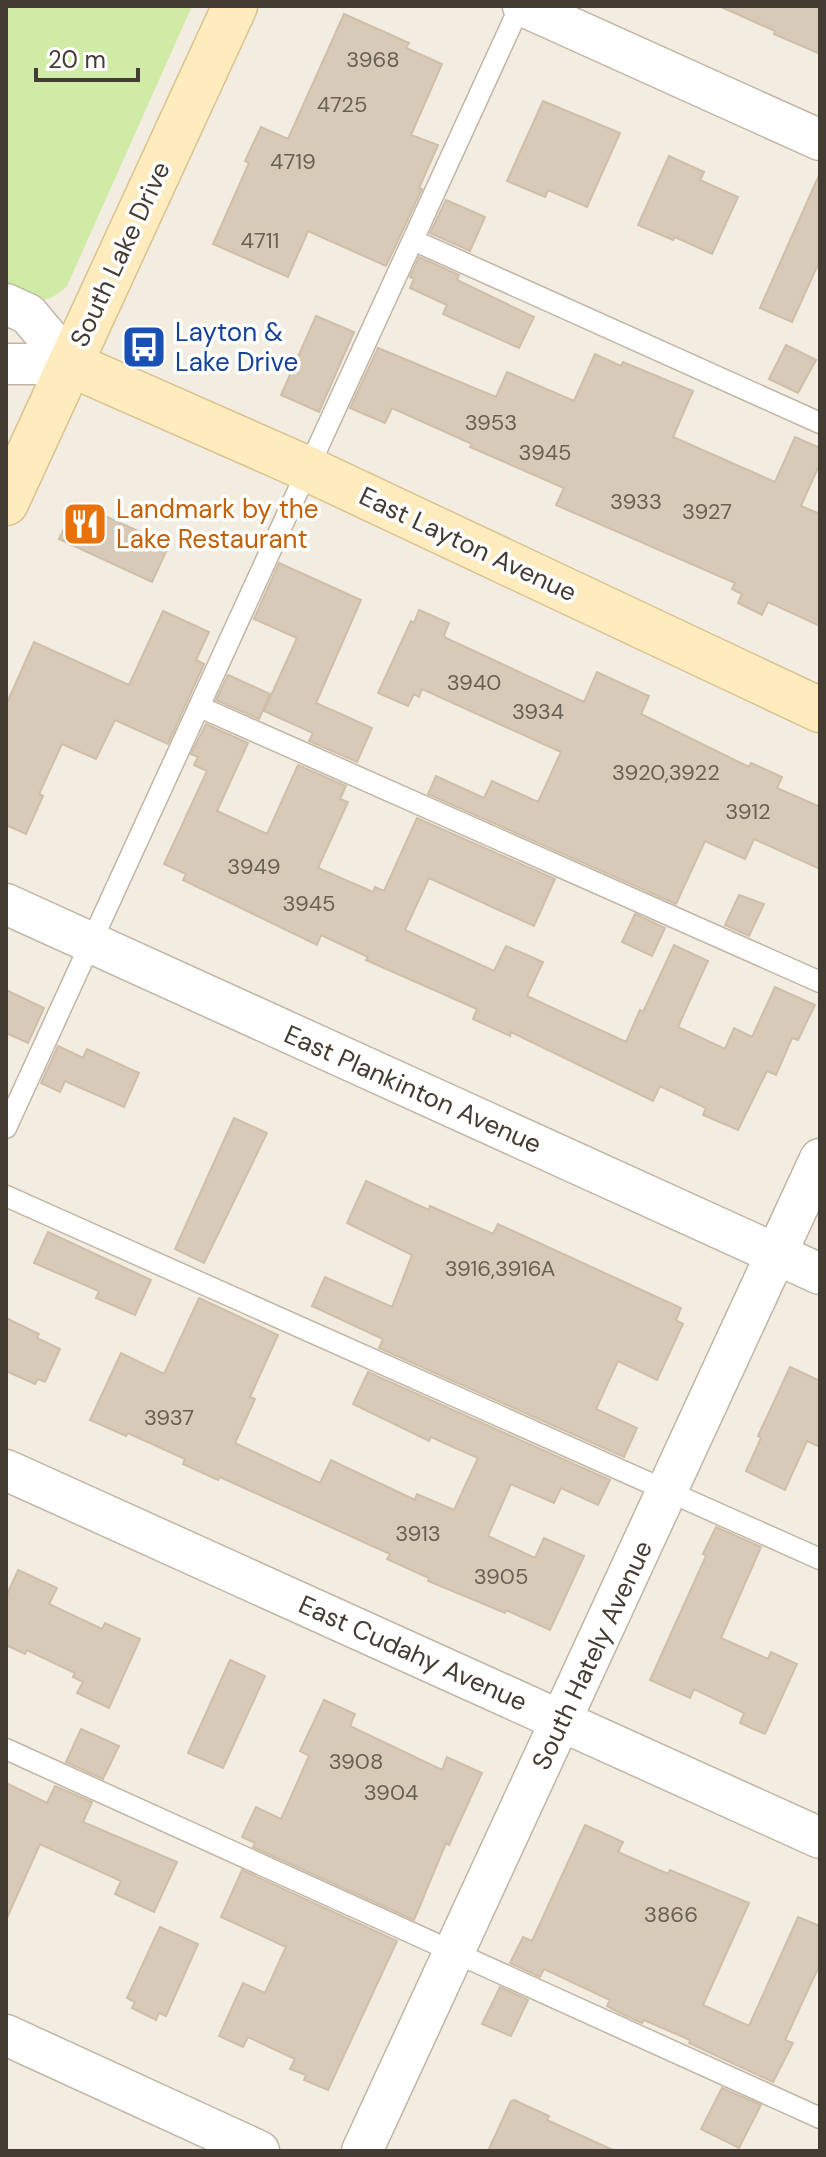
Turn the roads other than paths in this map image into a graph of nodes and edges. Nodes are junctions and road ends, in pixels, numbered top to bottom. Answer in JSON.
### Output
{"nodes":[{"id":1,"x":235,"y":6,"type":"edge"},
{"id":2,"x":522,"y":6,"type":"edge"},
{"id":3,"x":820,"y":140,"type":"edge"},
{"id":4,"x":413,"y":240,"type":"junction"},
{"id":5,"x":6,"y":304,"type":"edge"},
{"id":6,"x":6,"y":364,"type":"edge"},
{"id":7,"x":70,"y":364,"type":"junction"},
{"id":8,"x":820,"y":423,"type":"edge"},
{"id":9,"x":308,"y":469,"type":"junction"},
{"id":10,"x":6,"y":503,"type":"edge"},
{"id":11,"x":200,"y":707,"type":"junction"},
{"id":12,"x":820,"y":710,"type":"edge"},
{"id":13,"x":6,"y":904,"type":"edge"},
{"id":14,"x":91,"y":943,"type":"junction"},
{"id":15,"x":820,"y":982,"type":"edge"},
{"id":16,"x":6,"y":1128,"type":"edge"},
{"id":17,"x":820,"y":1159,"type":"edge"},
{"id":18,"x":6,"y":1196,"type":"edge"},
{"id":19,"x":775,"y":1254,"type":"junction"},
{"id":20,"x":820,"y":1274,"type":"edge"},
{"id":21,"x":6,"y":1470,"type":"edge"},
{"id":22,"x":667,"y":1490,"type":"junction"},
{"id":23,"x":820,"y":1559,"type":"edge"},
{"id":24,"x":562,"y":1720,"type":"junction"},
{"id":25,"x":6,"y":1749,"type":"edge"},
{"id":26,"x":820,"y":1838,"type":"edge"},
{"id":27,"x":455,"y":1951,"type":"junction"},
{"id":28,"x":6,"y":2035,"type":"edge"},
{"id":29,"x":820,"y":2118,"type":"edge"},
{"id":30,"x":259,"y":2151,"type":"edge"},
{"id":31,"x":362,"y":2151,"type":"edge"}],
"edges":[{"from":1,"to":7,"type":"main road","name":"South Lake Drive"},
{"from":2,"to":3,"type":"street"},
{"from":2,"to":4,"type":"lane"},
{"from":4,"to":8,"type":"lane"},
{"from":4,"to":9,"type":"lane"},
{"from":5,"to":7,"type":"street"},
{"from":6,"to":7,"type":"street"},
{"from":7,"to":9,"type":"main road","name":"East Layton Avenue"},
{"from":7,"to":10,"type":"main road","name":"South Lake Drive"},
{"from":9,"to":11,"type":"lane"},
{"from":9,"to":12,"type":"main road","name":"East Layton Avenue"},
{"from":11,"to":14,"type":"lane"},
{"from":11,"to":15,"type":"lane"},
{"from":13,"to":14,"type":"street","name":"East Plankinton Avenue"},
{"from":14,"to":16,"type":"lane"},
{"from":14,"to":19,"type":"street","name":"East Plankinton Avenue"},
{"from":17,"to":19,"type":"street","name":"South Hately Avenue"},
{"from":18,"to":22,"type":"lane"},
{"from":19,"to":20,"type":"street","name":"East Plankinton Avenue"},
{"from":19,"to":22,"type":"street","name":"South Hately Avenue"},
{"from":21,"to":24,"type":"street","name":"East Cudahy Avenue"},
{"from":22,"to":23,"type":"lane"},
{"from":22,"to":24,"type":"street","name":"South Hately Avenue"},
{"from":24,"to":26,"type":"street","name":"East Cudahy Avenue"},
{"from":24,"to":27,"type":"street","name":"South Hately Avenue"},
{"from":25,"to":27,"type":"lane"},
{"from":27,"to":29,"type":"lane"},
{"from":27,"to":31,"type":"street","name":"South Hately Avenue"},
{"from":28,"to":30,"type":"street"}]}
